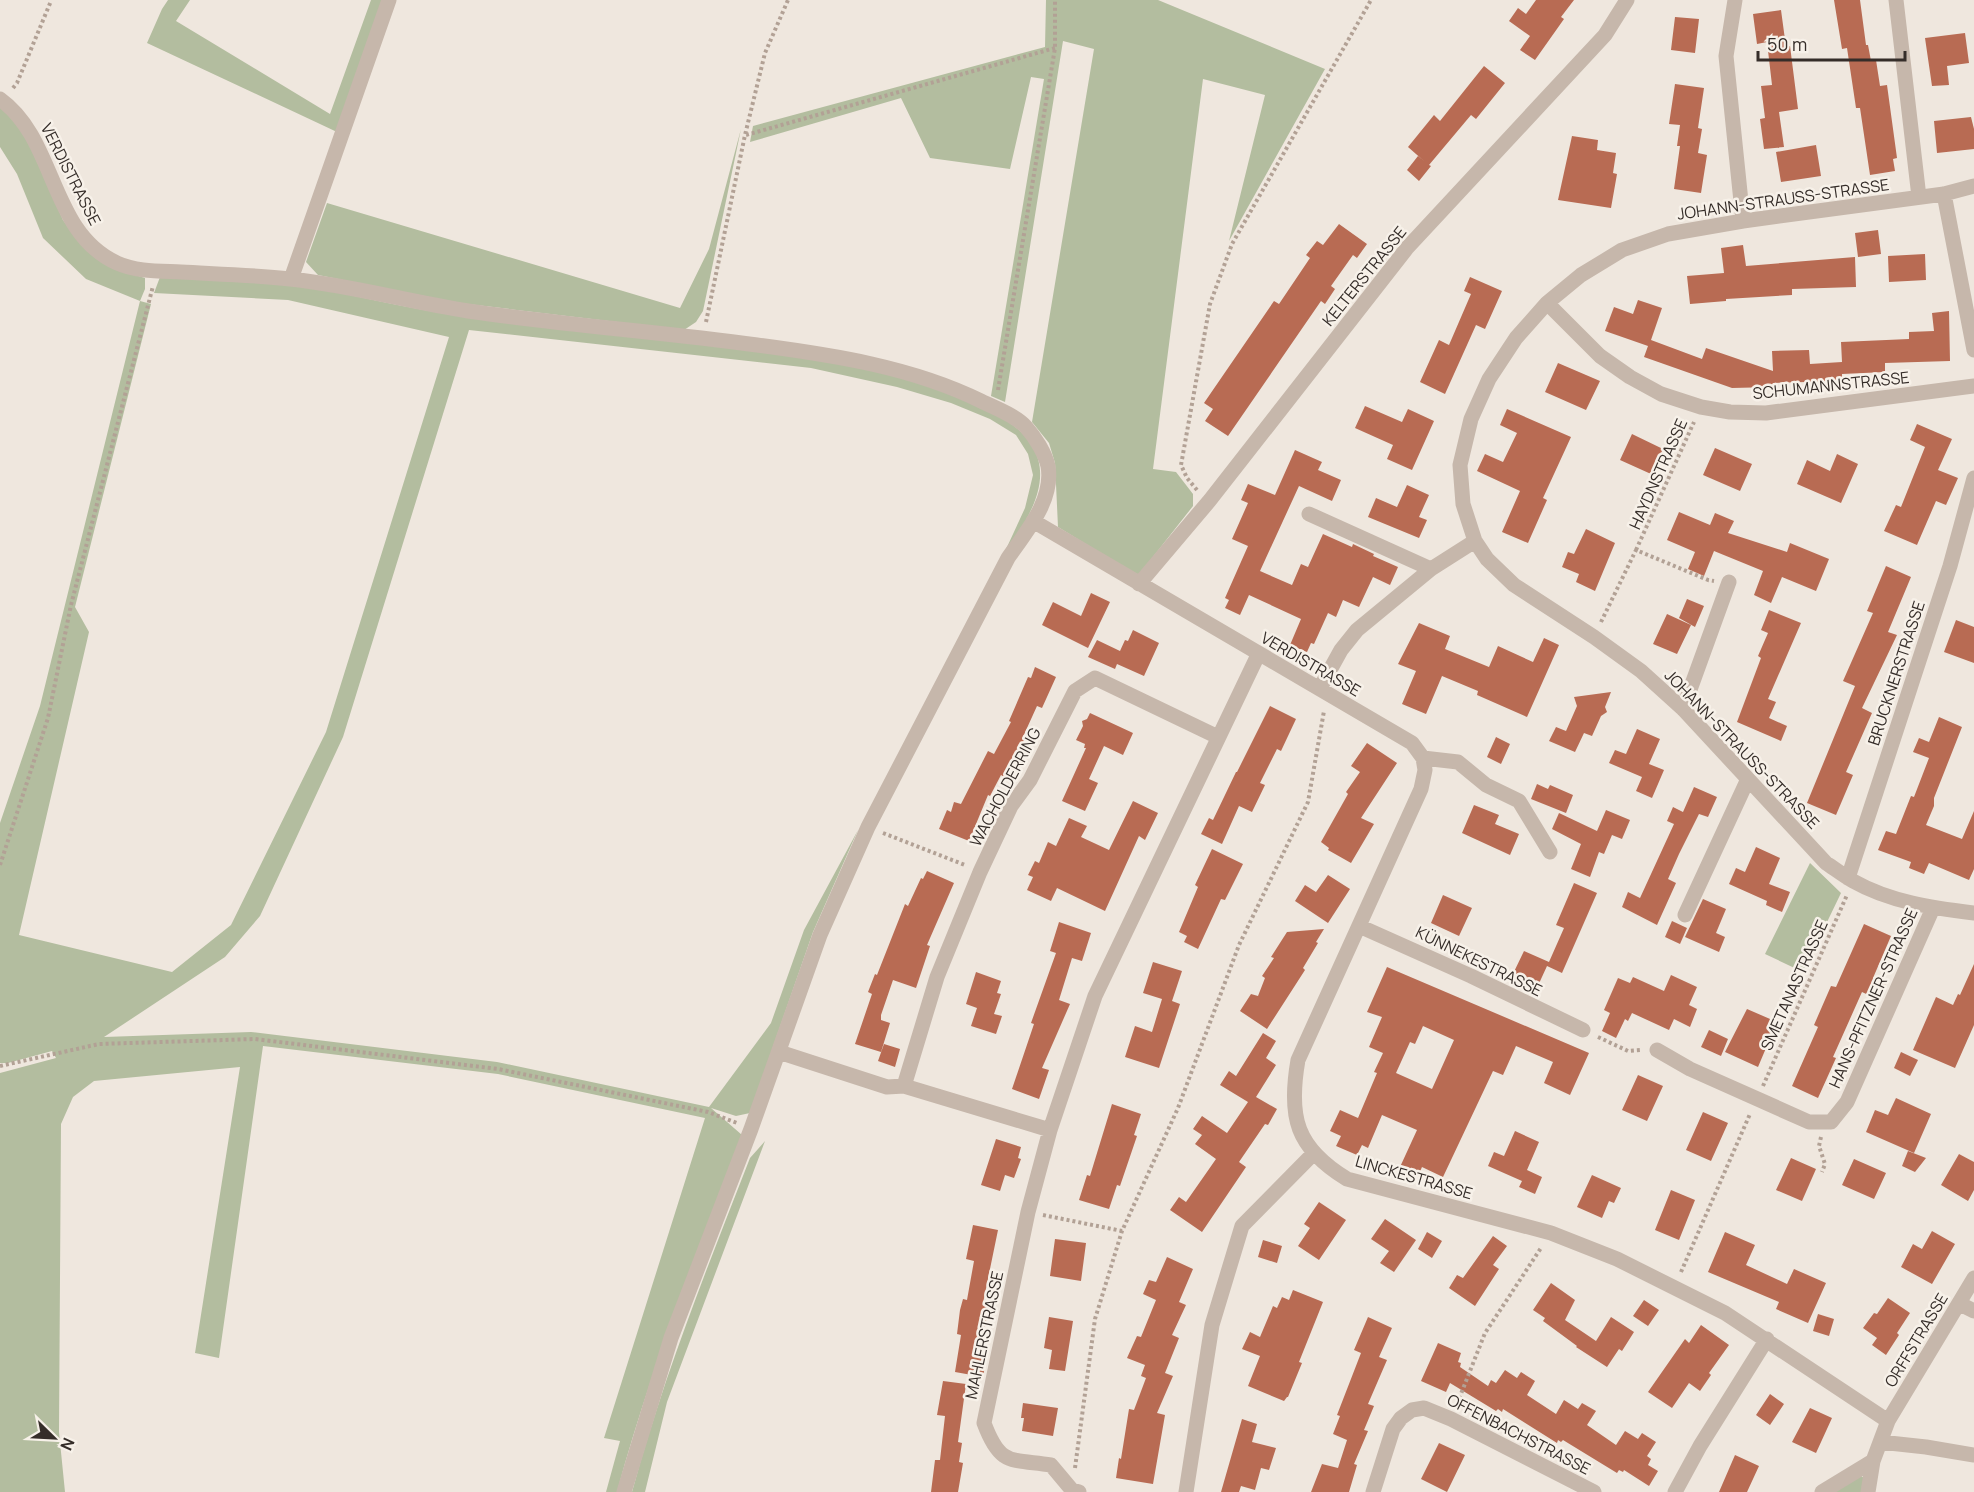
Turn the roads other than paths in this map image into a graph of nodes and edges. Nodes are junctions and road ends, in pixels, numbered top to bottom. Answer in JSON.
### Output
{"nodes":[{"id":1,"x":389,"y":0,"type":"edge"},
{"id":2,"x":1627,"y":0,"type":"edge"},
{"id":3,"x":1735,"y":0,"type":"edge"},
{"id":4,"x":1896,"y":0,"type":"edge"},
{"id":5,"x":1,"y":99,"type":"edge"},
{"id":6,"x":1974,"y":186,"type":"edge"},
{"id":7,"x":1944,"y":194,"type":"junction"},
{"id":8,"x":1919,"y":197,"type":"junction"},
{"id":9,"x":1743,"y":221,"type":"junction"},
{"id":10,"x":291,"y":279,"type":"junction"},
{"id":11,"x":1547,"y":303,"type":"junction"},
{"id":12,"x":1974,"y":350,"type":"edge"},
{"id":13,"x":1974,"y":386,"type":"edge"},
{"id":14,"x":1974,"y":478,"type":"edge"},
{"id":15,"x":1309,"y":514,"type":"dead end"},
{"id":16,"x":1033,"y":521,"type":"junction"},
{"id":17,"x":1475,"y":541,"type":"junction"},
{"id":18,"x":1431,"y":569,"type":"junction"},
{"id":19,"x":1729,"y":582,"type":"road end"},
{"id":20,"x":1139,"y":584,"type":"junction"},
{"id":21,"x":1258,"y":655,"type":"junction"},
{"id":22,"x":1323,"y":690,"type":"junction"},
{"id":23,"x":1683,"y":709,"type":"junction"},
{"id":24,"x":1218,"y":737,"type":"junction"},
{"id":25,"x":1423,"y":758,"type":"junction"},
{"id":26,"x":1748,"y":779,"type":"junction"},
{"id":27,"x":1550,"y":852,"type":"dead end"},
{"id":28,"x":1850,"y":880,"type":"junction"},
{"id":29,"x":1933,"y":908,"type":"junction"},
{"id":30,"x":1974,"y":913,"type":"edge"},
{"id":31,"x":1685,"y":915,"type":"dead end"},
{"id":32,"x":1359,"y":926,"type":"junction"},
{"id":33,"x":1583,"y":1030,"type":"road end"},
{"id":34,"x":1657,"y":1050,"type":"road end"},
{"id":35,"x":779,"y":1052,"type":"junction"},
{"id":36,"x":904,"y":1086,"type":"junction"},
{"id":37,"x":1050,"y":1130,"type":"junction"},
{"id":38,"x":1313,"y":1154,"type":"junction"},
{"id":39,"x":1974,"y":1278,"type":"edge"},
{"id":40,"x":1960,"y":1304,"type":"junction"},
{"id":41,"x":1974,"y":1311,"type":"edge"},
{"id":42,"x":1767,"y":1339,"type":"junction"},
{"id":43,"x":1888,"y":1421,"type":"junction"},
{"id":44,"x":1880,"y":1442,"type":"junction"},
{"id":45,"x":1974,"y":1455,"type":"edge"},
{"id":46,"x":1873,"y":1461,"type":"junction"},
{"id":47,"x":1076,"y":1491,"type":"edge"},
{"id":48,"x":624,"y":1492,"type":"edge"},
{"id":49,"x":1186,"y":1492,"type":"edge"},
{"id":50,"x":1373,"y":1492,"type":"edge"},
{"id":51,"x":1594,"y":1492,"type":"edge"},
{"id":52,"x":1675,"y":1492,"type":"edge"},
{"id":53,"x":1821,"y":1492,"type":"edge"},
{"id":54,"x":1868,"y":1492,"type":"edge"}],
"edges":[{"from":1,"to":10,"type":"street"},
{"from":2,"to":20,"type":"street","name":"KELTERSTRASSE"},
{"from":3,"to":9,"type":"street"},
{"from":4,"to":8,"type":"street"},
{"from":5,"to":10,"type":"street","name":"VERDISTRASSE"},
{"from":6,"to":7,"type":"street","name":"JOHANN-STRAUSS-STRASSE"},
{"from":7,"to":8,"type":"street","name":"JOHANN-STRAUSS-STRASSE"},
{"from":7,"to":12,"type":"street"},
{"from":8,"to":9,"type":"street","name":"JOHANN-STRAUSS-STRASSE"},
{"from":9,"to":11,"type":"street","name":"JOHANN-STRAUSS-STRASSE"},
{"from":10,"to":16,"type":"street","name":"VERDISTRASSE"},
{"from":11,"to":13,"type":"street","name":"SCHUMANNSTRASSE"},
{"from":11,"to":17,"type":"street","name":"JOHANN-STRAUSS-STRASSE"},
{"from":14,"to":28,"type":"street","name":"BRUCKNERSTRASSE"},
{"from":15,"to":18,"type":"street"},
{"from":16,"to":20,"type":"street","name":"VERDISTRASSE"},
{"from":16,"to":35,"type":"street","name":"VERDISTRASSE"},
{"from":17,"to":18,"type":"street"},
{"from":17,"to":23,"type":"street","name":"JOHANN-STRAUSS-STRASSE"},
{"from":18,"to":22,"type":"street"},
{"from":19,"to":23,"type":"street"},
{"from":20,"to":21,"type":"street","name":"VERDISTRASSE"},
{"from":21,"to":22,"type":"street","name":"VERDISTRASSE"},
{"from":21,"to":24,"type":"street"},
{"from":22,"to":25,"type":"street","name":"VERDISTRASSE"},
{"from":23,"to":26,"type":"street","name":"JOHANN-STRAUSS-STRASSE"},
{"from":24,"to":36,"type":"street","name":"WACHOLDERRING"},
{"from":24,"to":37,"type":"street"},
{"from":25,"to":27,"type":"street"},
{"from":25,"to":32,"type":"street","name":"LINCKESTRASSE"},
{"from":26,"to":28,"type":"street","name":"JOHANN-STRAUSS-STRASSE"},
{"from":26,"to":31,"type":"street"},
{"from":28,"to":29,"type":"street","name":"JOHANN-STRAUSS-STRASSE"},
{"from":29,"to":30,"type":"street","name":"JOHANN-STRAUSS-STRASSE"},
{"from":29,"to":34,"type":"street","name":"HANS-PFITZNER-STRASSE"},
{"from":32,"to":33,"type":"street","name":"KÜNNEKESTRASSE"},
{"from":32,"to":38,"type":"street","name":"LINCKESTRASSE"},
{"from":35,"to":36,"type":"street"},
{"from":35,"to":48,"type":"street","name":"VERDISTRASSE"},
{"from":36,"to":37,"type":"street"},
{"from":37,"to":47,"type":"street","name":"MAHLERSTRASSE"},
{"from":38,"to":42,"type":"street","name":"LINCKESTRASSE"},
{"from":38,"to":49,"type":"street"},
{"from":39,"to":40,"type":"street","name":"ORFFSTRASSE"},
{"from":40,"to":41,"type":"street"},
{"from":40,"to":43,"type":"street","name":"ORFFSTRASSE"},
{"from":42,"to":43,"type":"street","name":"LINCKESTRASSE"},
{"from":42,"to":52,"type":"street"},
{"from":43,"to":44,"type":"street","name":"ORFFSTRASSE"},
{"from":44,"to":45,"type":"street"},
{"from":44,"to":46,"type":"street","name":"ORFFSTRASSE"},
{"from":46,"to":53,"type":"street"},
{"from":46,"to":54,"type":"street","name":"ORFFSTRASSE"},
{"from":50,"to":51,"type":"street","name":"OFFENBACHSTRASSE"}]}
